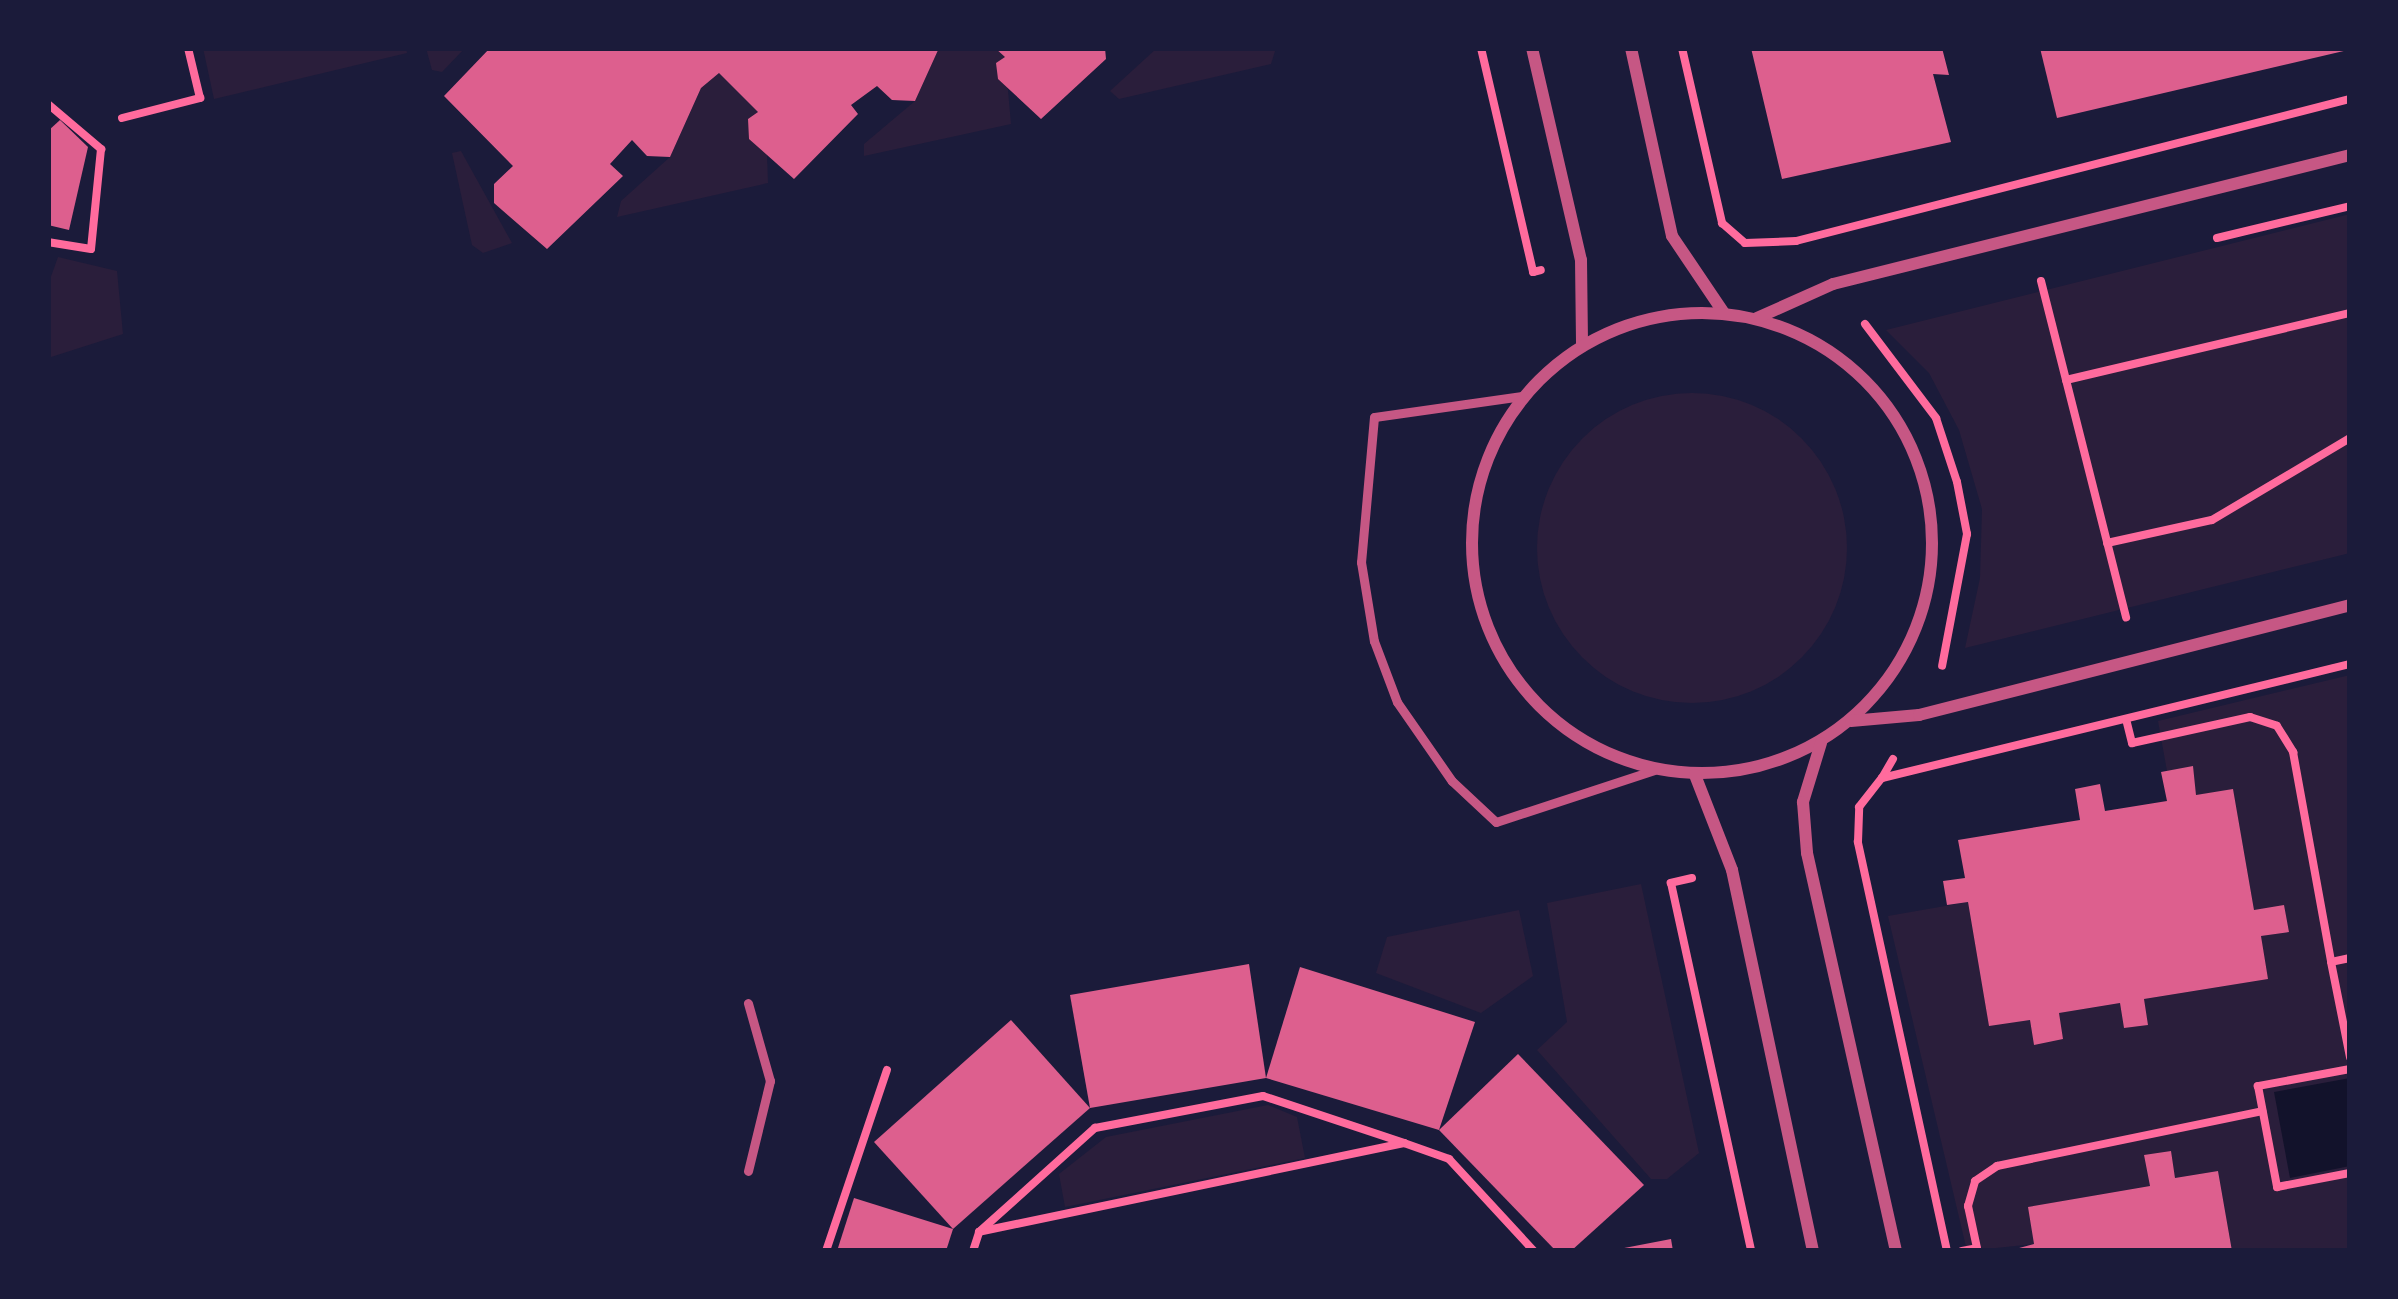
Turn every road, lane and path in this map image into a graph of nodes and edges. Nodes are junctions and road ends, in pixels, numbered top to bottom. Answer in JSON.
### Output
{"nodes":[{"id":1,"x":188,"y":48,"type":"edge"},
{"id":2,"x":1532,"y":48,"type":"edge"},
{"id":3,"x":1630,"y":48,"type":"edge"},
{"id":4,"x":1682,"y":48,"type":"edge"},
{"id":5,"x":2350,"y":99,"type":"edge"},
{"id":6,"x":48,"y":104,"type":"edge"},
{"id":7,"x":122,"y":118,"type":"dead end"},
{"id":8,"x":2350,"y":155,"type":"edge"},
{"id":9,"x":2350,"y":206,"type":"edge"},
{"id":10,"x":48,"y":242,"type":"edge"},
{"id":11,"x":2196,"y":244,"type":"dead end"},
{"id":12,"x":2063,"y":276,"type":"dead end"},
{"id":13,"x":2042,"y":281,"type":"junction"},
{"id":14,"x":2019,"y":287,"type":"dead end"},
{"id":15,"x":2350,"y":313,"type":"edge"},
{"id":16,"x":1724,"y":314,"type":"junction"},
{"id":17,"x":1757,"y":318,"type":"junction"},
{"id":18,"x":1882,"y":320,"type":"dead end"},
{"id":19,"x":1582,"y":345,"type":"junction"},
{"id":20,"x":2066,"y":380,"type":"junction"},
{"id":21,"x":1522,"y":396,"type":"junction"},
{"id":22,"x":2350,"y":438,"type":"edge"},
{"id":23,"x":2108,"y":544,"type":"junction"},
{"id":24,"x":2350,"y":605,"type":"edge"},
{"id":25,"x":2126,"y":617,"type":"dead end"},
{"id":26,"x":1944,"y":662,"type":"dead end"},
{"id":27,"x":2350,"y":664,"type":"edge"},
{"id":28,"x":2126,"y":719,"type":"junction"},
{"id":29,"x":1850,"y":721,"type":"junction"},
{"id":30,"x":1821,"y":742,"type":"junction"},
{"id":31,"x":1654,"y":770,"type":"junction"},
{"id":32,"x":1695,"y":775,"type":"junction"},
{"id":33,"x":2350,"y":958,"type":"edge"},
{"id":34,"x":2331,"y":962,"type":"junction"},
{"id":35,"x":748,"y":1004,"type":"dead end"},
{"id":36,"x":2350,"y":1057,"type":"edge"},
{"id":37,"x":2350,"y":1069,"type":"edge"},
{"id":38,"x":887,"y":1070,"type":"dead end"},
{"id":39,"x":2262,"y":1112,"type":"junction"},
{"id":40,"x":1404,"y":1143,"type":"junction"},
{"id":41,"x":748,"y":1171,"type":"dead end"},
{"id":42,"x":2350,"y":1173,"type":"edge"},
{"id":43,"x":979,"y":1232,"type":"junction"},
{"id":44,"x":826,"y":1251,"type":"edge"},
{"id":45,"x":973,"y":1251,"type":"edge"},
{"id":46,"x":1534,"y":1251,"type":"edge"},
{"id":47,"x":1813,"y":1251,"type":"edge"},
{"id":48,"x":1896,"y":1251,"type":"edge"},
{"id":49,"x":1947,"y":1251,"type":"edge"},
{"id":50,"x":1962,"y":1251,"type":"edge"}],
"edges":[{"from":1,"to":7,"type":"path"},
{"from":2,"to":19,"type":"street"},
{"from":3,"to":16,"type":"street"},
{"from":4,"to":5,"type":"path"},
{"from":6,"to":10,"type":"path"},
{"from":8,"to":17,"type":"street"},
{"from":9,"to":11,"type":"path"},
{"from":12,"to":13,"type":"path"},
{"from":13,"to":14,"type":"path"},
{"from":13,"to":20,"type":"path"},
{"from":15,"to":20,"type":"path"},
{"from":16,"to":17,"type":"street"},
{"from":16,"to":19,"type":"street"},
{"from":17,"to":29,"type":"street"},
{"from":18,"to":26,"type":"path"},
{"from":19,"to":21,"type":"street"},
{"from":20,"to":23,"type":"path"},
{"from":21,"to":31,"type":"street"},
{"from":21,"to":31,"type":"lane"},
{"from":22,"to":23,"type":"path"},
{"from":23,"to":25,"type":"path"},
{"from":24,"to":29,"type":"street"},
{"from":27,"to":28,"type":"path"},
{"from":28,"to":34,"type":"path"},
{"from":28,"to":49,"type":"path"},
{"from":29,"to":30,"type":"street"},
{"from":30,"to":32,"type":"street"},
{"from":30,"to":48,"type":"street"},
{"from":31,"to":32,"type":"street"},
{"from":32,"to":47,"type":"street"},
{"from":33,"to":34,"type":"path"},
{"from":34,"to":36,"type":"path"},
{"from":35,"to":41,"type":"lane"},
{"from":37,"to":39,"type":"path"},
{"from":38,"to":44,"type":"path"},
{"from":39,"to":42,"type":"path"},
{"from":39,"to":50,"type":"path"},
{"from":40,"to":43,"type":"path"},
{"from":40,"to":43,"type":"path"},
{"from":40,"to":46,"type":"path"},
{"from":43,"to":45,"type":"path"}]}
